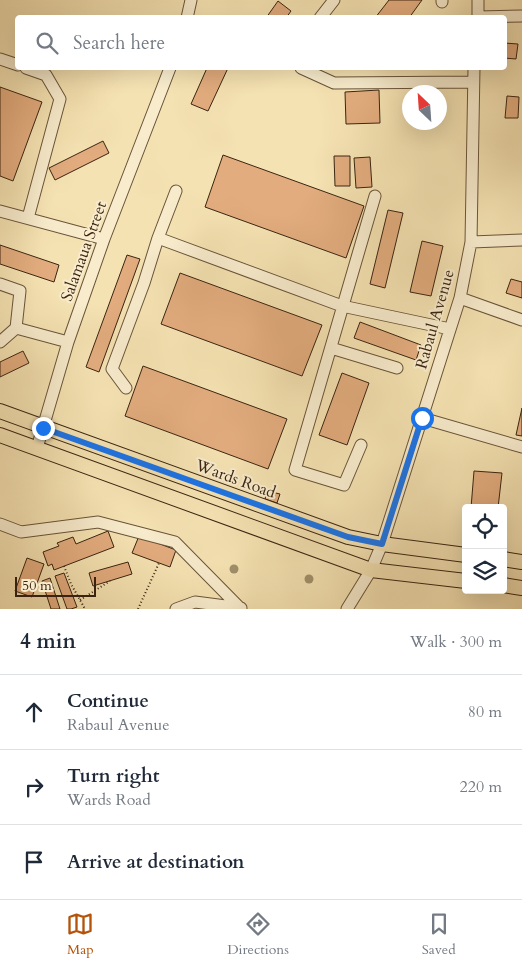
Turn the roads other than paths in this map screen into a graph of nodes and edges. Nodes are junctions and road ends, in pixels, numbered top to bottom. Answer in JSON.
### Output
{"nodes":[{"id":1,"x":191,"y":0,"type":"edge"},
{"id":2,"x":334,"y":0,"type":"edge"},
{"id":3,"x":478,"y":0,"type":"edge"},
{"id":4,"x":188,"y":15,"type":"edge"},
{"id":5,"x":322,"y":15,"type":"edge"},
{"id":6,"x":478,"y":15,"type":"edge"},
{"id":7,"x":507,"y":16,"type":"edge"},
{"id":8,"x":522,"y":16,"type":"edge"},
{"id":9,"x":0,"y":59,"type":"edge"},
{"id":10,"x":15,"y":64,"type":"edge"},
{"id":11,"x":32,"y":70,"type":"edge"},
{"id":12,"x":169,"y":70,"type":"edge"},
{"id":13,"x":305,"y":70,"type":"edge"},
{"id":14,"x":474,"y":70,"type":"edge"},
{"id":15,"x":474,"y":82,"type":"junction"},
{"id":16,"x":176,"y":192,"type":"dead end"},
{"id":17,"x":375,"y":196,"type":"dead end"},
{"id":18,"x":0,"y":211,"type":"edge"},
{"id":19,"x":28,"y":218,"type":"junction"},
{"id":20,"x":158,"y":238,"type":"junction"},
{"id":21,"x":104,"y":239,"type":"junction"},
{"id":22,"x":522,"y":240,"type":"edge"},
{"id":23,"x":471,"y":242,"type":"junction"},
{"id":24,"x":0,"y":284,"type":"edge"},
{"id":25,"x":460,"y":298,"type":"junction"},
{"id":26,"x":342,"y":306,"type":"junction"},
{"id":27,"x":522,"y":320,"type":"edge"},
{"id":28,"x":16,"y":328,"type":"junction"},
{"id":29,"x":450,"y":329,"type":"junction"},
{"id":30,"x":0,"y":342,"type":"edge"},
{"id":31,"x":68,"y":342,"type":"junction"},
{"id":32,"x":332,"y":348,"type":"junction"},
{"id":33,"x":397,"y":368,"type":"dead end"},
{"id":34,"x":126,"y":388,"type":"dead end"},
{"id":35,"x":0,"y":411,"type":"edge"},
{"id":36,"x":422,"y":418,"type":"junction"},
{"id":37,"x":43,"y":428,"type":"junction"},
{"id":38,"x":0,"y":435,"type":"edge"},
{"id":39,"x":361,"y":445,"type":"dead end"},
{"id":40,"x":522,"y":447,"type":"edge"},
{"id":41,"x":37,"y":448,"type":"junction"},
{"id":42,"x":0,"y":524,"type":"edge"},
{"id":43,"x":382,"y":544,"type":"junction"},
{"id":44,"x":462,"y":554,"type":"edge"},
{"id":45,"x":507,"y":560,"type":"edge"},
{"id":46,"x":522,"y":562,"type":"edge"},
{"id":47,"x":371,"y":570,"type":"junction"},
{"id":48,"x":462,"y":581,"type":"edge"},
{"id":49,"x":507,"y":586,"type":"edge"},
{"id":50,"x":522,"y":588,"type":"edge"},
{"id":51,"x":176,"y":609,"type":"edge"},
{"id":52,"x":242,"y":609,"type":"edge"},
{"id":53,"x":347,"y":609,"type":"edge"}],
"edges":[{"from":1,"to":4,"type":"street"},
{"from":2,"to":5,"type":"street"},
{"from":3,"to":6,"type":"street"},
{"from":7,"to":8,"type":"street"},
{"from":9,"to":10,"type":"street"},
{"from":11,"to":19,"type":"street"},
{"from":12,"to":21,"type":"street","name":"Salamaua Street"},
{"from":13,"to":15,"type":"street"},
{"from":14,"to":15,"type":"street","name":"Rabaul Avenue"},
{"from":15,"to":23,"type":"street","name":"Rabaul Avenue"},
{"from":16,"to":20,"type":"street"},
{"from":17,"to":26,"type":"street"},
{"from":18,"to":19,"type":"street"},
{"from":19,"to":21,"type":"street"},
{"from":20,"to":26,"type":"street"},
{"from":20,"to":34,"type":"street"},
{"from":21,"to":31,"type":"street","name":"Salamaua Street"},
{"from":22,"to":23,"type":"street"},
{"from":23,"to":25,"type":"street","name":"Rabaul Avenue"},
{"from":24,"to":28,"type":"street"},
{"from":25,"to":27,"type":"street"},
{"from":25,"to":29,"type":"street","name":"Rabaul Avenue"},
{"from":26,"to":29,"type":"street"},
{"from":26,"to":32,"type":"street"},
{"from":28,"to":30,"type":"street"},
{"from":28,"to":31,"type":"street"},
{"from":29,"to":36,"type":"street","name":"Rabaul Avenue"},
{"from":31,"to":37,"type":"street","name":"Salamaua Street"},
{"from":32,"to":33,"type":"street"},
{"from":32,"to":39,"type":"street"},
{"from":35,"to":37,"type":"main road","name":"Wards Road"},
{"from":36,"to":40,"type":"street"},
{"from":36,"to":43,"type":"street","name":"Rabaul Avenue"},
{"from":37,"to":41,"type":"street","name":"Salamaua Street"},
{"from":37,"to":43,"type":"main road","name":"Wards Road"},
{"from":38,"to":41,"type":"main road"},
{"from":41,"to":47,"type":"main road"},
{"from":42,"to":52,"type":"street"},
{"from":43,"to":44,"type":"main road","name":"Wards Road"},
{"from":43,"to":47,"type":"street","name":"Rabaul Avenue"},
{"from":45,"to":46,"type":"main road"},
{"from":47,"to":48,"type":"main road"},
{"from":47,"to":53,"type":"street","name":"Rabaul Avenue"},
{"from":49,"to":50,"type":"main road"},
{"from":51,"to":52,"type":"street"}]}
